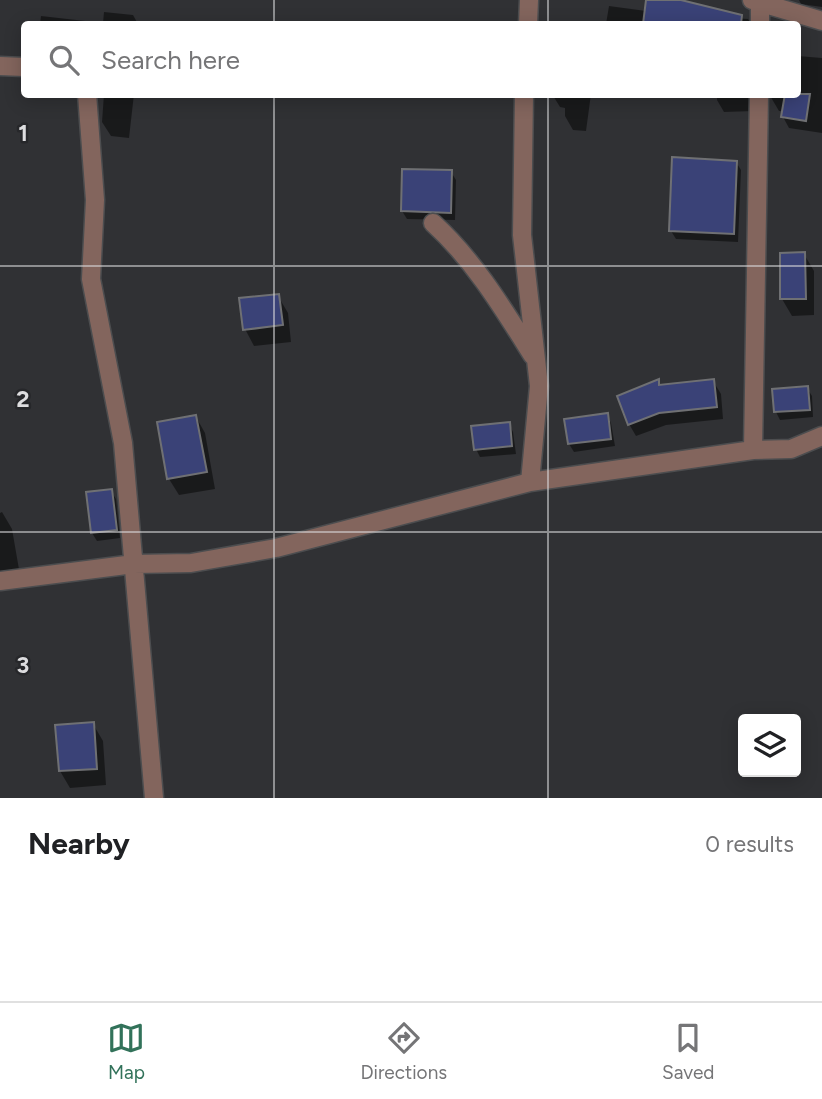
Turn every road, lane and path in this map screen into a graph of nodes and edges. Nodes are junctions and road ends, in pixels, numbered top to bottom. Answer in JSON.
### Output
{"nodes":[{"id":1,"x":529,"y":0,"type":"edge"},
{"id":2,"x":756,"y":1,"type":"edge"},
{"id":3,"x":528,"y":21,"type":"edge"},
{"id":4,"x":759,"y":21,"type":"edge"},
{"id":5,"x":822,"y":21,"type":"edge"},
{"id":6,"x":0,"y":66,"type":"edge"},
{"id":7,"x":21,"y":67,"type":"edge"},
{"id":8,"x":87,"y":98,"type":"edge"},
{"id":9,"x":524,"y":98,"type":"edge"},
{"id":10,"x":759,"y":98,"type":"edge"},
{"id":11,"x":433,"y":223,"type":"dead end"},
{"id":12,"x":537,"y":362,"type":"junction"},
{"id":13,"x":822,"y":436,"type":"edge"},
{"id":14,"x":753,"y":450,"type":"junction"},
{"id":15,"x":530,"y":482,"type":"junction"},
{"id":16,"x":134,"y":564,"type":"junction"},
{"id":17,"x":0,"y":581,"type":"edge"},
{"id":18,"x":154,"y":798,"type":"edge"}],
"edges":[{"from":1,"to":3,"type":"street"},
{"from":2,"to":4,"type":"street"},
{"from":2,"to":5,"type":"street"},
{"from":6,"to":7,"type":"street"},
{"from":8,"to":16,"type":"street"},
{"from":9,"to":12,"type":"street"},
{"from":10,"to":14,"type":"street"},
{"from":11,"to":12,"type":"street"},
{"from":12,"to":15,"type":"street"},
{"from":13,"to":14,"type":"street"},
{"from":14,"to":15,"type":"street"},
{"from":15,"to":16,"type":"street"},
{"from":16,"to":17,"type":"street"},
{"from":16,"to":18,"type":"street"}]}
